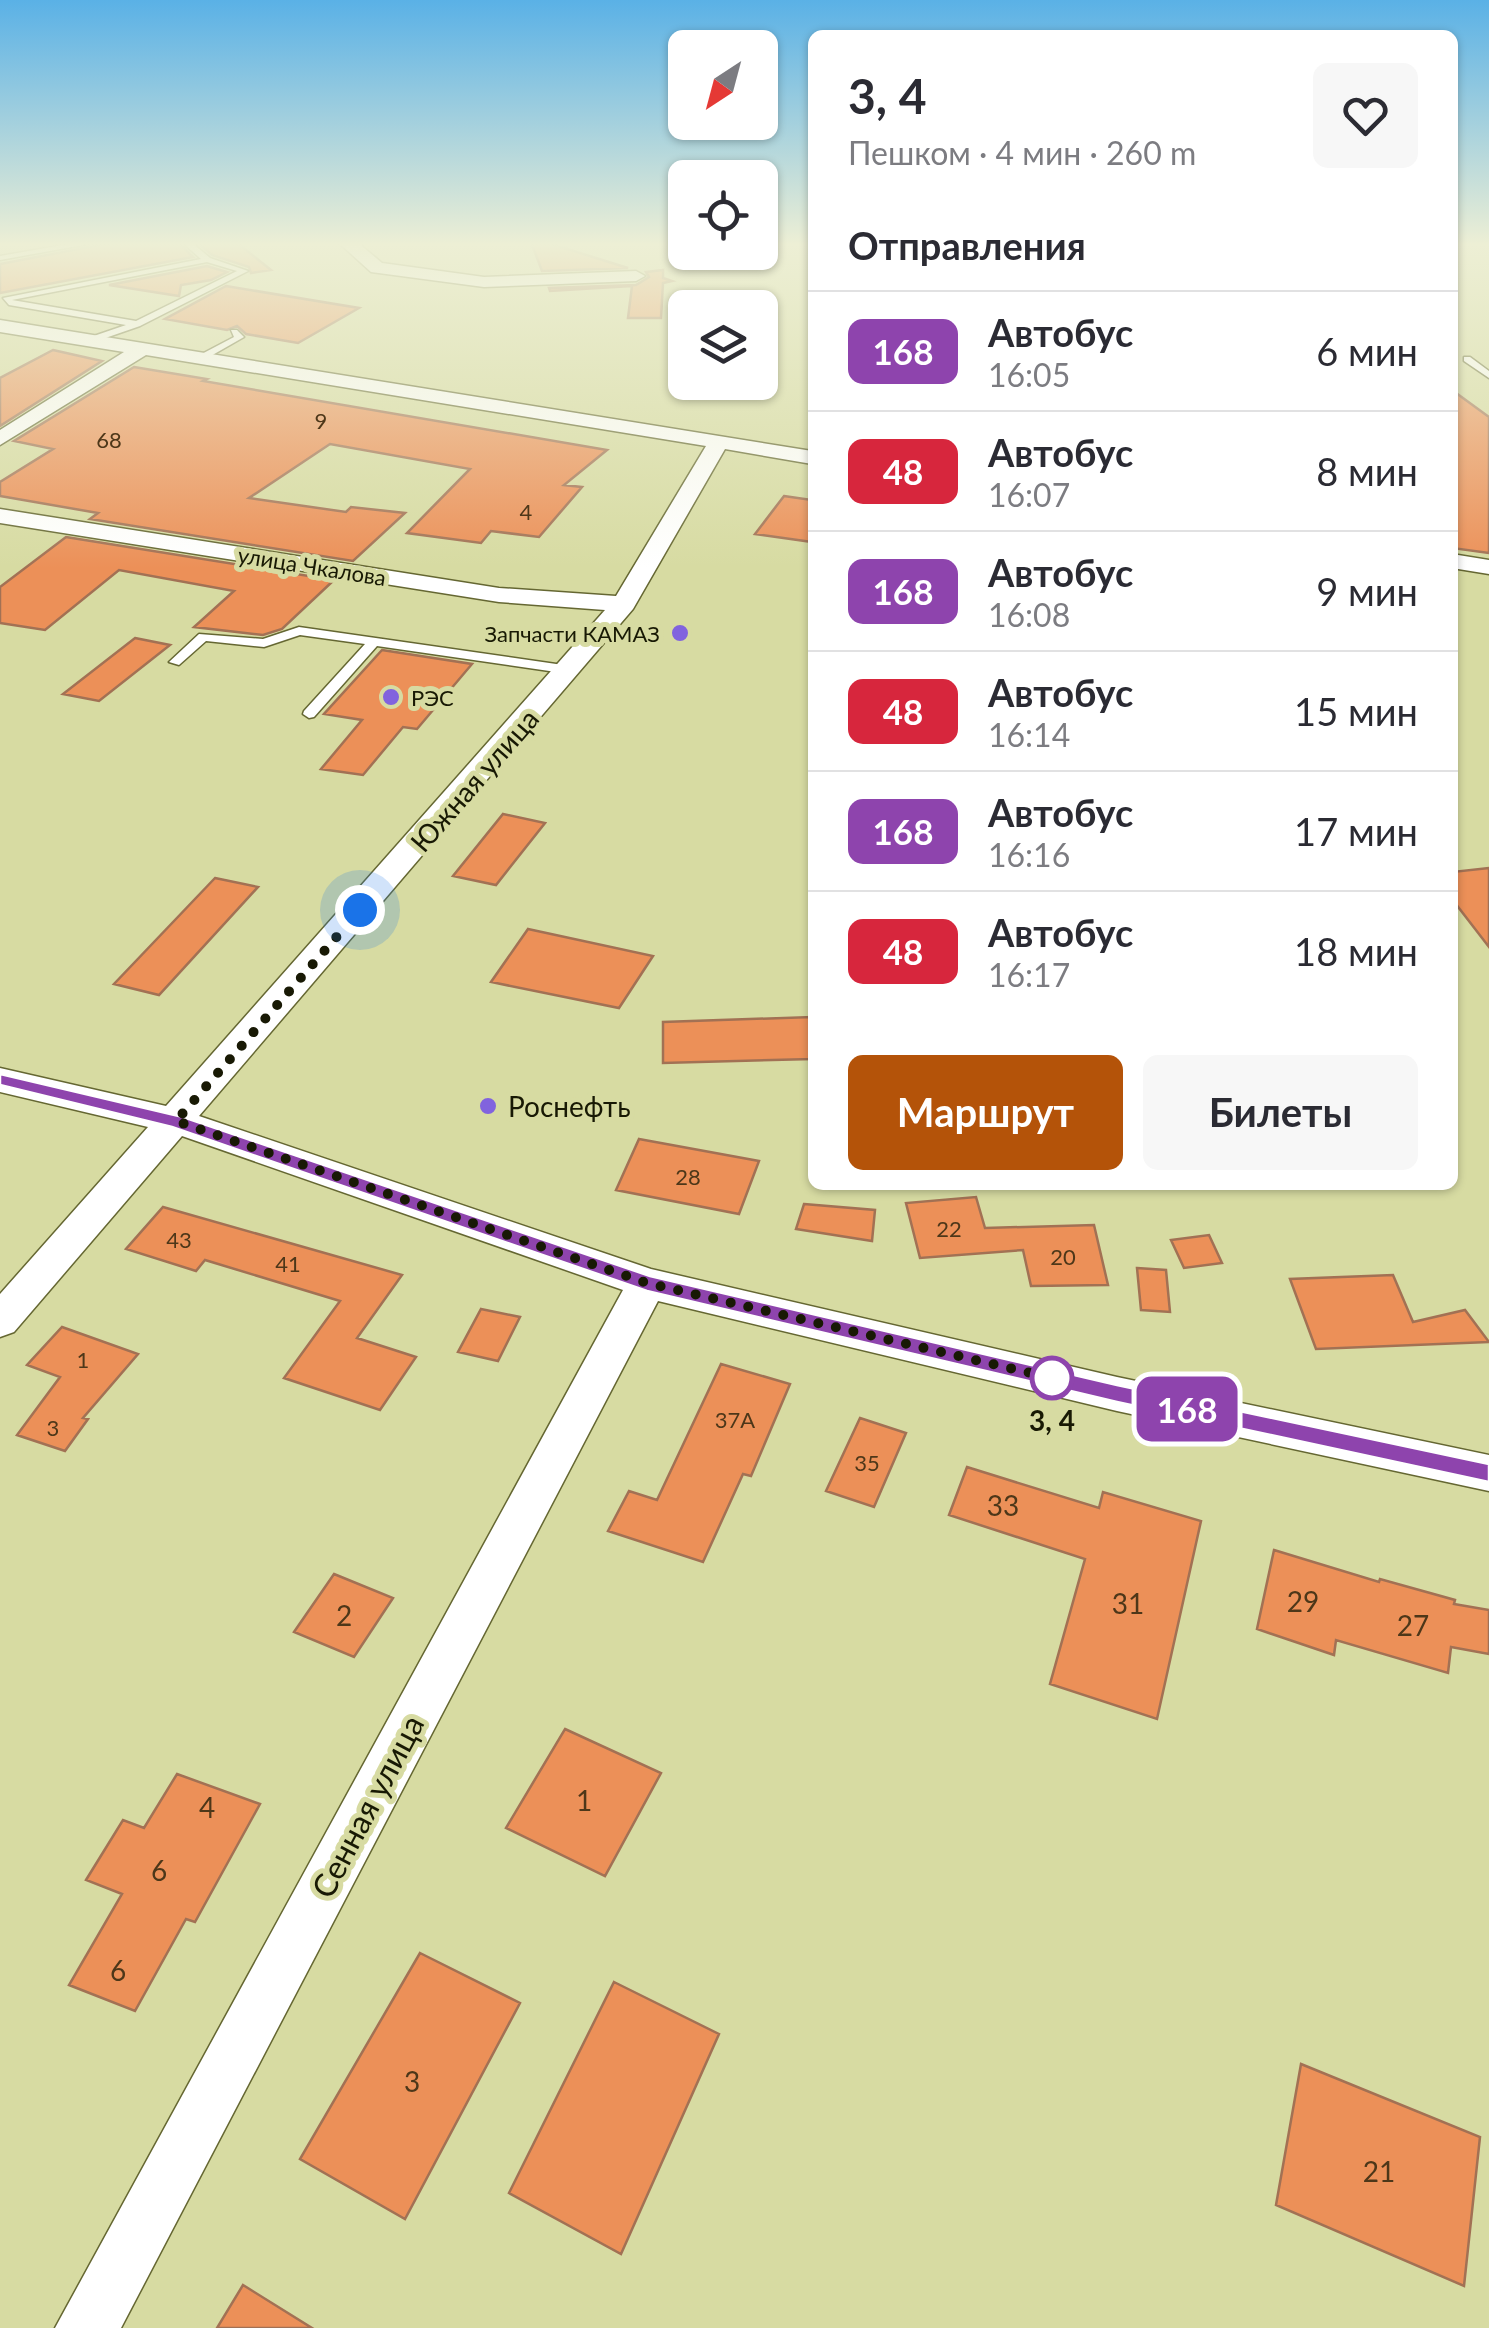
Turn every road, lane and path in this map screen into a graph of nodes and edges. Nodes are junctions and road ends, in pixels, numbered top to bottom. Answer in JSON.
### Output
{"nodes":[{"id":1,"x":139,"y":351,"type":"joint"},
{"id":2,"x":215,"y":351,"type":"edge"},
{"id":3,"x":199,"y":359,"type":"junction"},
{"id":4,"x":1467,"y":360,"type":"dead end"},
{"id":5,"x":1489,"y":376,"type":"edge"},
{"id":6,"x":0,"y":438,"type":"edge"},
{"id":7,"x":719,"y":442,"type":"junction"},
{"id":8,"x":808,"y":456,"type":"edge"},
{"id":9,"x":0,"y":516,"type":"edge"},
{"id":10,"x":1458,"y":562,"type":"edge"},
{"id":11,"x":1489,"y":567,"type":"edge"},
{"id":12,"x":624,"y":604,"type":"junction"},
{"id":13,"x":375,"y":641,"type":"junction"},
{"id":14,"x":174,"y":662,"type":"dead end"},
{"id":15,"x":570,"y":670,"type":"junction"},
{"id":16,"x":310,"y":714,"type":"dead end"},
{"id":17,"x":0,"y":1080,"type":"edge"},
{"id":18,"x":176,"y":1121,"type":"junction"},
{"id":19,"x":647,"y":1283,"type":"junction"},
{"id":20,"x":0,"y":1322,"type":"edge"},
{"id":21,"x":1484,"y":1480,"type":"edge"},
{"id":22,"x":87,"y":2328,"type":"edge"}],
"edges":[{"from":1,"to":3,"type":"street"},
{"from":1,"to":6,"type":"street"},
{"from":2,"to":3,"type":"lane"},
{"from":3,"to":7,"type":"street"},
{"from":4,"to":5,"type":"lane"},
{"from":7,"to":8,"type":"street"},
{"from":7,"to":12,"type":"street","name":"Южная улица"},
{"from":9,"to":12,"type":"street","name":"улица Чкалова"},
{"from":10,"to":11,"type":"street"},
{"from":12,"to":15,"type":"street","name":"Южная улица"},
{"from":13,"to":14,"type":"lane"},
{"from":13,"to":15,"type":"lane"},
{"from":13,"to":16,"type":"lane"},
{"from":15,"to":18,"type":"street","name":"Южная улица"},
{"from":17,"to":18,"type":"street"},
{"from":18,"to":19,"type":"street"},
{"from":18,"to":20,"type":"street","name":"Южная улица"},
{"from":19,"to":21,"type":"street"},
{"from":19,"to":22,"type":"street","name":"Сенная улица"}]}
